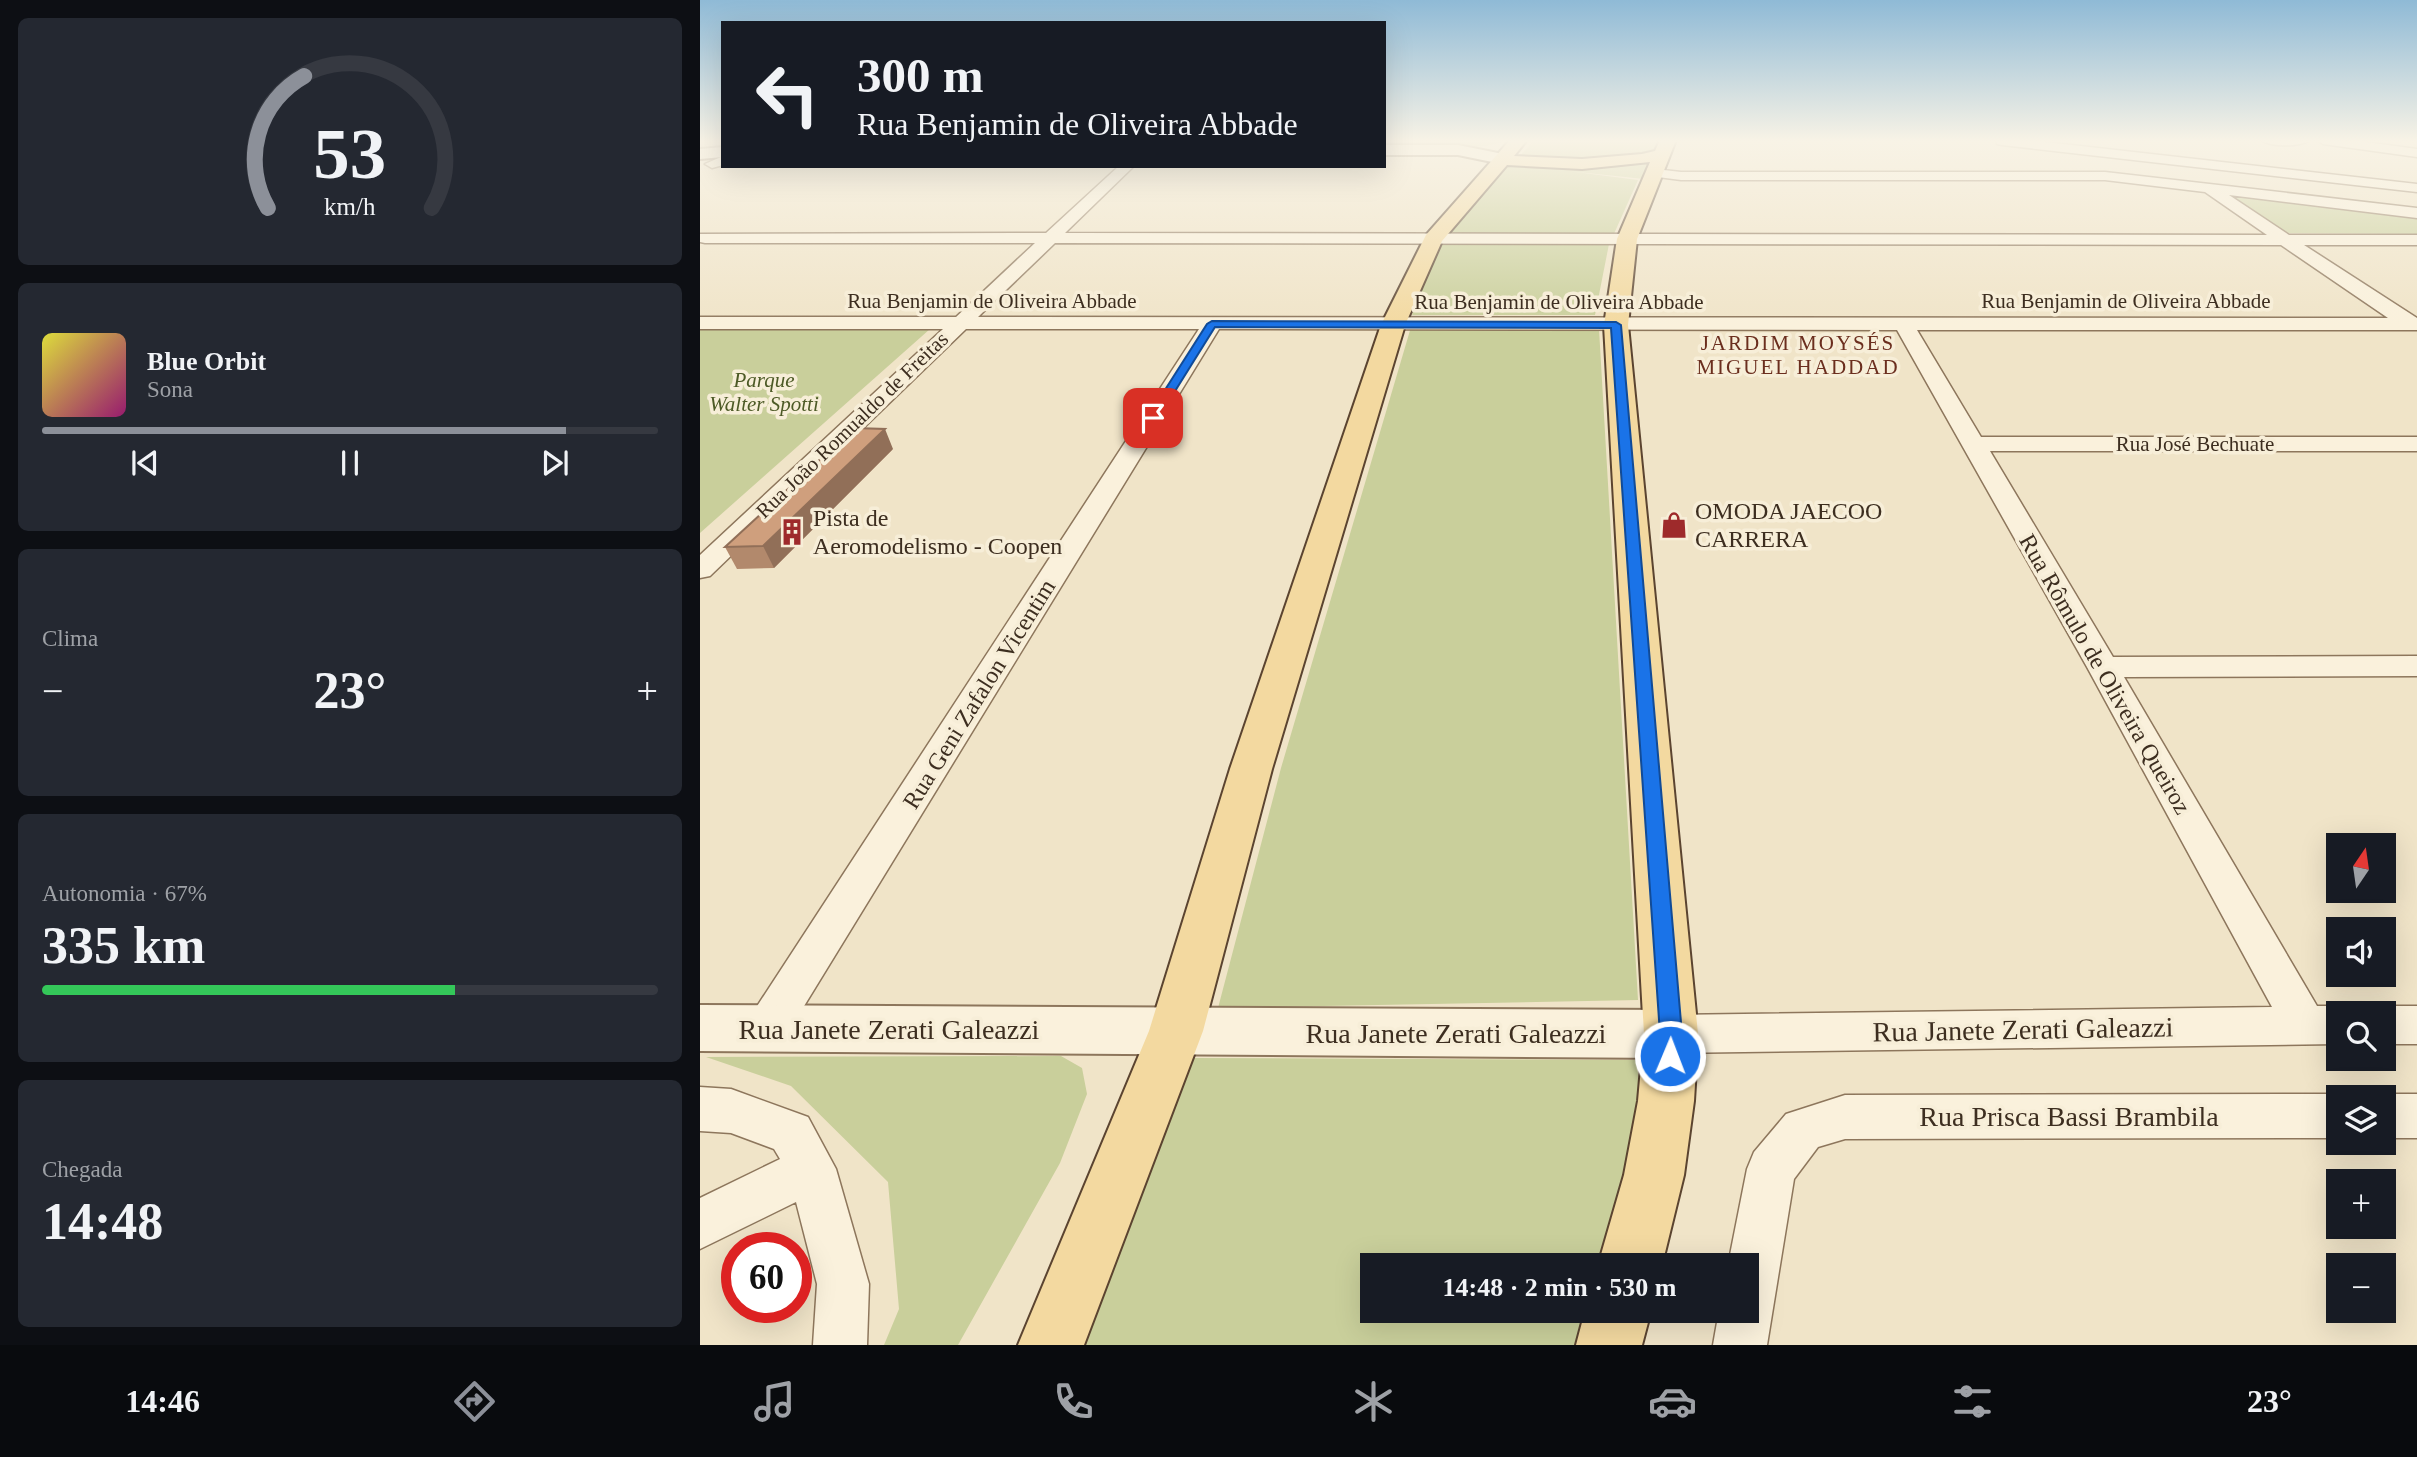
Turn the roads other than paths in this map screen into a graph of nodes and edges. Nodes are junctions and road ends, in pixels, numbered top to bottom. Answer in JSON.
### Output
{"nodes":[{"id":1,"x":1088,"y":203,"type":"edge"},
{"id":2,"x":1464,"y":203,"type":"edge"},
{"id":3,"x":1642,"y":203,"type":"edge"},
{"id":4,"x":2229,"y":203,"type":"edge"},
{"id":5,"x":2331,"y":203,"type":"edge"},
{"id":6,"x":2417,"y":213,"type":"edge"},
{"id":7,"x":705,"y":238,"type":"dead end"},
{"id":8,"x":1049,"y":239,"type":"junction"},
{"id":9,"x":1433,"y":239,"type":"junction"},
{"id":10,"x":1627,"y":239,"type":"junction"},
{"id":11,"x":2283,"y":240,"type":"junction"},
{"id":12,"x":2417,"y":240,"type":"edge"},
{"id":13,"x":700,"y":323,"type":"edge"},
{"id":14,"x":957,"y":324,"type":"junction"},
{"id":15,"x":1212,"y":324,"type":"junction"},
{"id":16,"x":1904,"y":324,"type":"junction"},
{"id":17,"x":2413,"y":324,"type":"edge"},
{"id":18,"x":1393,"y":325,"type":"junction"},
{"id":19,"x":1616,"y":325,"type":"junction"},
{"id":20,"x":1972,"y":444,"type":"junction"},
{"id":21,"x":2417,"y":444,"type":"edge"},
{"id":22,"x":700,"y":570,"type":"edge"},
{"id":23,"x":2417,"y":666,"type":"edge"},
{"id":24,"x":2103,"y":667,"type":"junction"},
{"id":25,"x":2322,"y":1025,"type":"edge"},
{"id":26,"x":2396,"y":1025,"type":"edge"},
{"id":27,"x":2417,"y":1025,"type":"edge"},
{"id":28,"x":700,"y":1028,"type":"edge"},
{"id":29,"x":767,"y":1028,"type":"junction"},
{"id":30,"x":1176,"y":1031,"type":"junction"},
{"id":31,"x":1671,"y":1034,"type":"junction"},
{"id":32,"x":700,"y":1109,"type":"edge"},
{"id":33,"x":2326,"y":1116,"type":"edge"},
{"id":34,"x":2396,"y":1116,"type":"edge"},
{"id":35,"x":2417,"y":1116,"type":"edge"},
{"id":36,"x":812,"y":1169,"type":"junction"},
{"id":37,"x":700,"y":1224,"type":"edge"},
{"id":38,"x":1633,"y":1253,"type":"edge"},
{"id":39,"x":1756,"y":1253,"type":"edge"},
{"id":40,"x":1615,"y":1323,"type":"edge"},
{"id":41,"x":1744,"y":1323,"type":"edge"},
{"id":42,"x":840,"y":1345,"type":"edge"},
{"id":43,"x":1051,"y":1345,"type":"edge"},
{"id":44,"x":1609,"y":1345,"type":"edge"},
{"id":45,"x":1740,"y":1345,"type":"edge"}],
"edges":[{"from":1,"to":8,"type":"street","name":"Rua João Romualdo de Freitas"},
{"from":2,"to":9,"type":"main road"},
{"from":3,"to":10,"type":"main road"},
{"from":4,"to":11,"type":"street"},
{"from":5,"to":6,"type":"street"},
{"from":7,"to":8,"type":"street"},
{"from":8,"to":9,"type":"street"},
{"from":8,"to":14,"type":"street","name":"Rua João Romualdo de Freitas"},
{"from":9,"to":10,"type":"street"},
{"from":9,"to":18,"type":"main road"},
{"from":10,"to":11,"type":"street"},
{"from":10,"to":19,"type":"main road"},
{"from":11,"to":12,"type":"street"},
{"from":11,"to":17,"type":"street"},
{"from":13,"to":14,"type":"street","name":"Rua Benjamin de Oliveira Abbade"},
{"from":14,"to":15,"type":"street","name":"Rua Benjamin de Oliveira Abbade"},
{"from":14,"to":22,"type":"street","name":"Rua João Romualdo de Freitas"},
{"from":15,"to":18,"type":"street","name":"Rua Benjamin de Oliveira Abbade"},
{"from":15,"to":29,"type":"street","name":"Rua Geni Zafalon Vicentim"},
{"from":16,"to":17,"type":"street","name":"Rua Benjamin de Oliveira Abbade"},
{"from":16,"to":19,"type":"street","name":"Rua Benjamin de Oliveira Abbade"},
{"from":16,"to":20,"type":"street","name":"Rua Rômulo de Oliveira Queiroz"},
{"from":18,"to":19,"type":"street","name":"Rua Benjamin de Oliveira Abbade"},
{"from":18,"to":30,"type":"main road"},
{"from":19,"to":31,"type":"main road"},
{"from":20,"to":21,"type":"street","name":"Rua José Bechuate"},
{"from":20,"to":24,"type":"street","name":"Rua Rômulo de Oliveira Queiroz"},
{"from":23,"to":24,"type":"street"},
{"from":24,"to":25,"type":"street","name":"Rua Rômulo de Oliveira Queiroz"},
{"from":25,"to":31,"type":"street","name":"Rua Janete Zerati Galeazzi"},
{"from":26,"to":27,"type":"street"},
{"from":28,"to":29,"type":"street","name":"Rua Janete Zerati Galeazzi"},
{"from":29,"to":30,"type":"street","name":"Rua Janete Zerati Galeazzi"},
{"from":30,"to":31,"type":"street","name":"Rua Janete Zerati Galeazzi"},
{"from":30,"to":43,"type":"main road"},
{"from":31,"to":38,"type":"main road"},
{"from":32,"to":36,"type":"street"},
{"from":33,"to":39,"type":"street","name":"Rua Prisca Bassi Brambila"},
{"from":34,"to":35,"type":"street"},
{"from":36,"to":37,"type":"street"},
{"from":36,"to":42,"type":"street"},
{"from":40,"to":44,"type":"main road"},
{"from":41,"to":45,"type":"street"}]}
